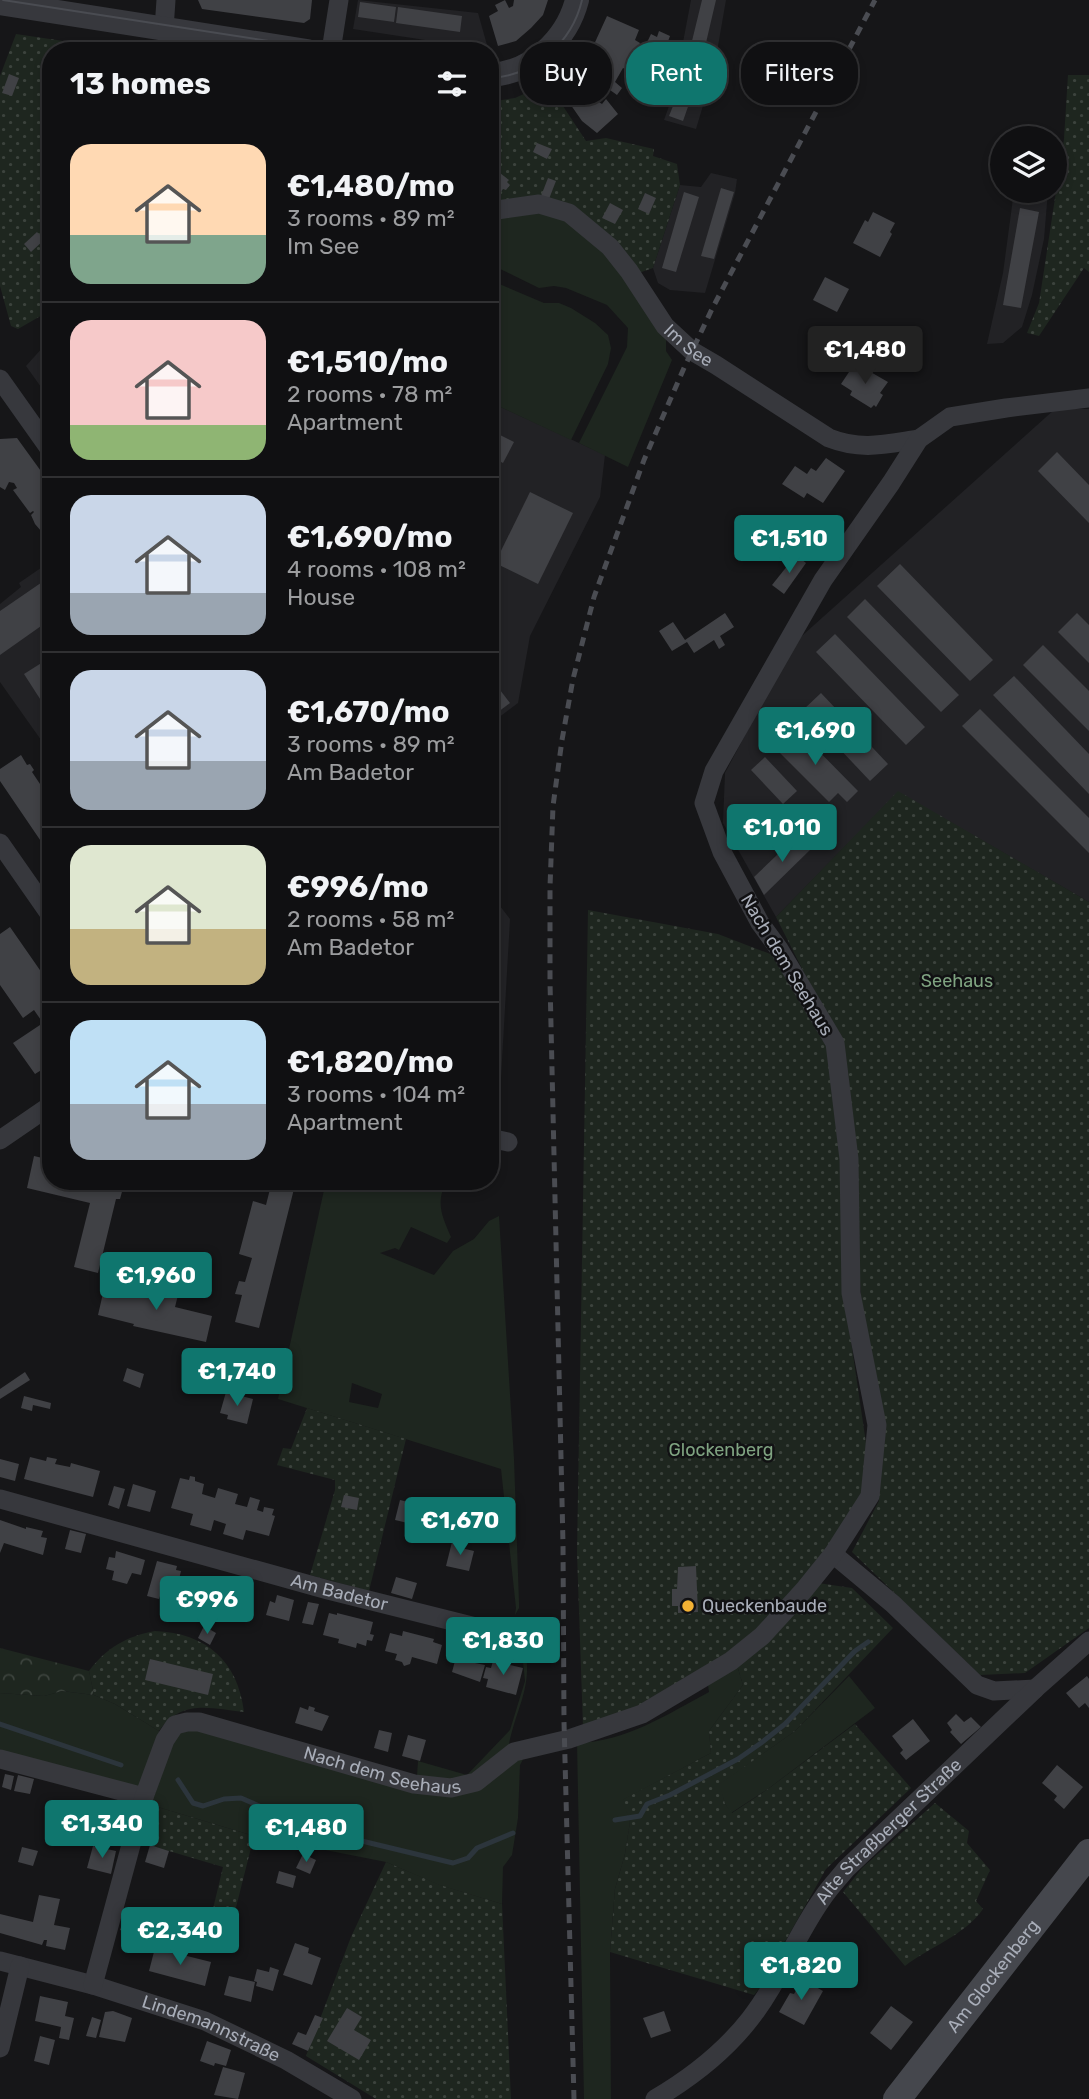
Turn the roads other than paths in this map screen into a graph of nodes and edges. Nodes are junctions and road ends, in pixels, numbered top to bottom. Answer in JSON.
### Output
{"nodes":[{"id":1,"x":166,"y":0,"type":"edge"},
{"id":2,"x":339,"y":0,"type":"edge"},
{"id":3,"x":577,"y":0,"type":"edge"},
{"id":4,"x":0,"y":3,"type":"edge"},
{"id":5,"x":164,"y":29,"type":"junction"},
{"id":6,"x":248,"y":42,"type":"edge"},
{"id":7,"x":332,"y":42,"type":"edge"},
{"id":8,"x":499,"y":73,"type":"edge"},
{"id":9,"x":499,"y":210,"type":"edge"},
{"id":10,"x":0,"y":379,"type":"edge"},
{"id":11,"x":1089,"y":398,"type":"edge"},
{"id":12,"x":6,"y":402,"type":"edge"},
{"id":13,"x":919,"y":439,"type":"junction"},
{"id":14,"x":42,"y":441,"type":"edge"},
{"id":15,"x":0,"y":843,"type":"edge"},
{"id":16,"x":42,"y":903,"type":"edge"},
{"id":17,"x":42,"y":1111,"type":"edge"},
{"id":18,"x":0,"y":1140,"type":"edge"},
{"id":19,"x":0,"y":1499,"type":"edge"},
{"id":20,"x":833,"y":1554,"type":"junction"},
{"id":21,"x":516,"y":1637,"type":"dead end"},
{"id":22,"x":1089,"y":1641,"type":"edge"},
{"id":23,"x":1035,"y":1689,"type":"junction"},
{"id":24,"x":0,"y":1759,"type":"edge"},
{"id":25,"x":144,"y":1797,"type":"junction"},
{"id":26,"x":1089,"y":1853,"type":"edge"},
{"id":27,"x":0,"y":1961,"type":"edge"},
{"id":28,"x":20,"y":1966,"type":"junction"},
{"id":29,"x":93,"y":1985,"type":"junction"},
{"id":30,"x":0,"y":2048,"type":"edge"},
{"id":31,"x":352,"y":2099,"type":"edge"},
{"id":32,"x":655,"y":2099,"type":"edge"},
{"id":33,"x":897,"y":2099,"type":"edge"}],
"edges":[{"from":1,"to":5,"type":"street"},
{"from":2,"to":7,"type":"street"},
{"from":3,"to":8,"type":"street"},
{"from":4,"to":5,"type":"street"},
{"from":5,"to":6,"type":"street"},
{"from":9,"to":13,"type":"street","name":"Im See"},
{"from":10,"to":12,"type":"street"},
{"from":11,"to":13,"type":"street","name":"Nach dem Seehaus"},
{"from":12,"to":14,"type":"street"},
{"from":13,"to":20,"type":"street","name":"Nach dem Seehaus"},
{"from":15,"to":16,"type":"street"},
{"from":17,"to":18,"type":"street"},
{"from":19,"to":21,"type":"street","name":"Am Badetor"},
{"from":20,"to":23,"type":"street"},
{"from":20,"to":25,"type":"street","name":"Nach dem Seehaus"},
{"from":22,"to":23,"type":"street","name":"Alte Straßberger Straße"},
{"from":23,"to":32,"type":"street","name":"Alte Straßberger Straße"},
{"from":24,"to":25,"type":"street"},
{"from":25,"to":29,"type":"street","name":"Nach dem Seehaus"},
{"from":26,"to":33,"type":"main road","name":"Am Glockenberg"},
{"from":27,"to":28,"type":"street","name":"Lindemannstraße"},
{"from":28,"to":29,"type":"street","name":"Lindemannstraße"},
{"from":28,"to":30,"type":"street"},
{"from":29,"to":31,"type":"street","name":"Lindemannstraße"}]}
